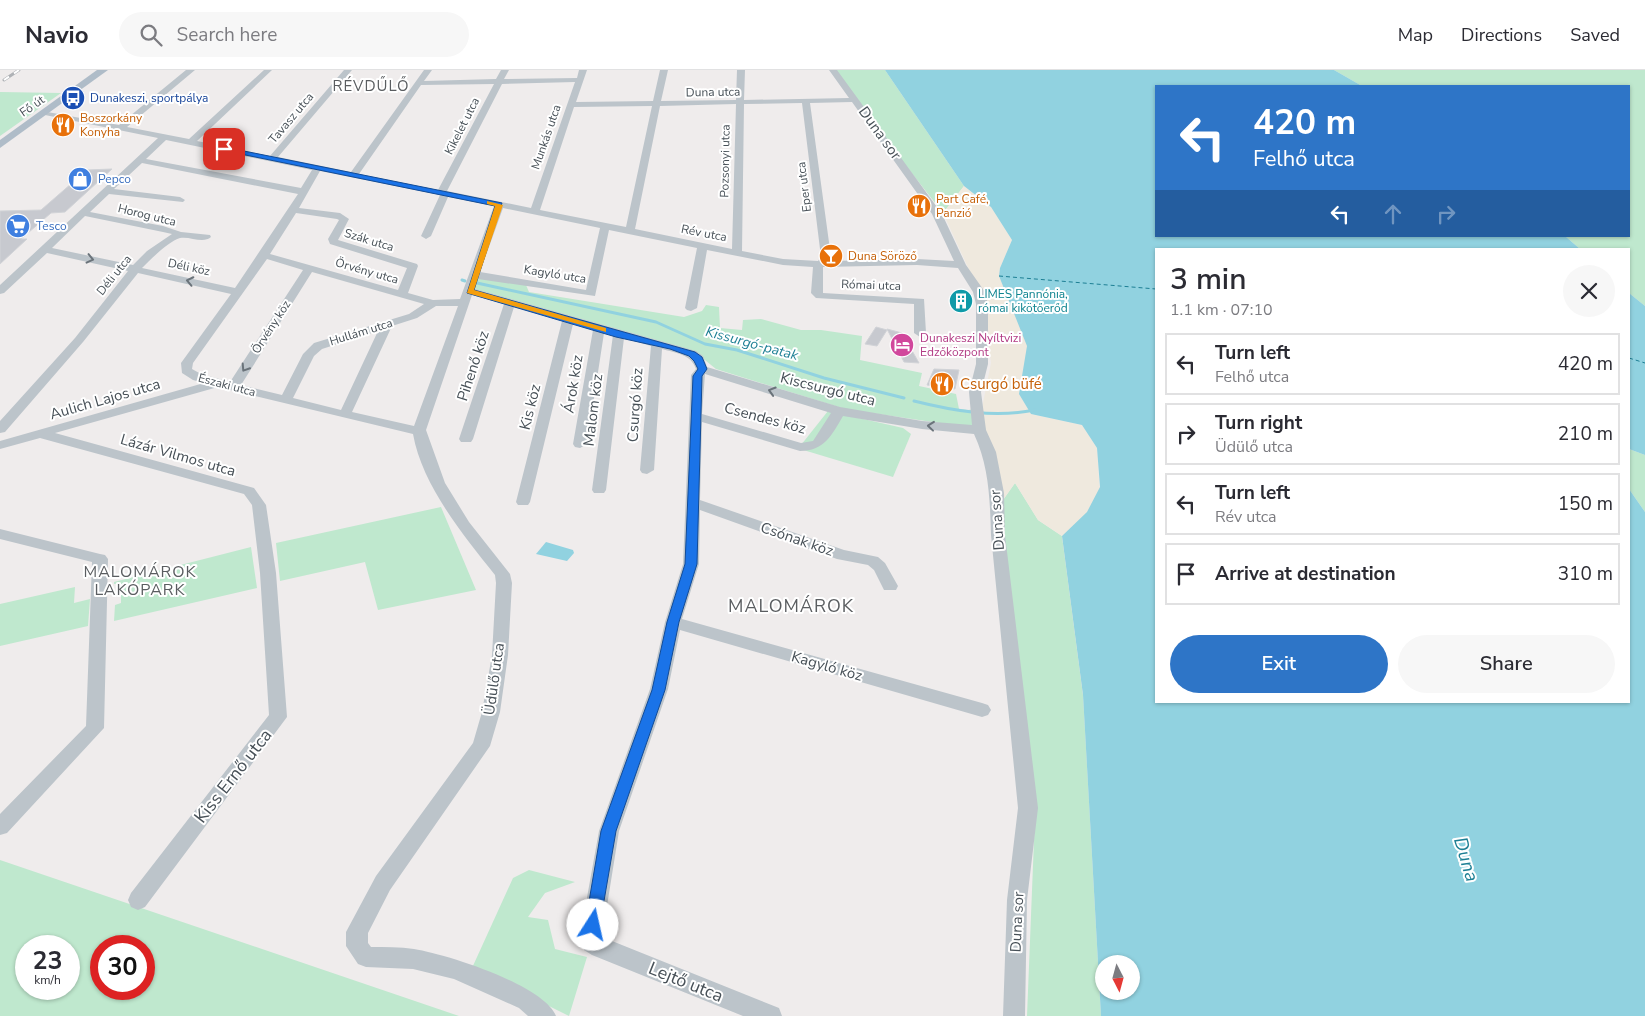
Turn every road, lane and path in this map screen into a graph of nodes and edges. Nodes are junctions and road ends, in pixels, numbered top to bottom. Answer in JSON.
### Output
{"nodes":[{"id":1,"x":103,"y":70,"type":"edge"},
{"id":2,"x":191,"y":70,"type":"edge"},
{"id":3,"x":268,"y":70,"type":"edge"},
{"id":4,"x":348,"y":70,"type":"edge"},
{"id":5,"x":428,"y":70,"type":"edge"},
{"id":6,"x":505,"y":70,"type":"edge"},
{"id":7,"x":583,"y":70,"type":"edge"},
{"id":8,"x":664,"y":70,"type":"edge"},
{"id":9,"x":741,"y":70,"type":"edge"},
{"id":10,"x":833,"y":70,"type":"edge"},
{"id":11,"x":579,"y":80,"type":"junction"},
{"id":12,"x":499,"y":81,"type":"junction"},
{"id":13,"x":418,"y":84,"type":"junction"},
{"id":14,"x":855,"y":100,"type":"junction"},
{"id":15,"x":806,"y":101,"type":"junction"},
{"id":16,"x":741,"y":103,"type":"junction"},
{"id":17,"x":656,"y":104,"type":"junction"},
{"id":18,"x":570,"y":105,"type":"junction"},
{"id":19,"x":45,"y":112,"type":"junction"},
{"id":20,"x":121,"y":128,"type":"junction"},
{"id":21,"x":164,"y":137,"type":"junction"},
{"id":22,"x":191,"y":142,"type":"junction"},
{"id":23,"x":0,"y":145,"type":"edge"},
{"id":24,"x":272,"y":159,"type":"junction"},
{"id":25,"x":140,"y":160,"type":"junction"},
{"id":26,"x":317,"y":168,"type":"junction"},
{"id":27,"x":354,"y":175,"type":"junction"},
{"id":28,"x":107,"y":190,"type":"junction"},
{"id":29,"x":305,"y":192,"type":"junction"},
{"id":30,"x":443,"y":193,"type":"junction"},
{"id":31,"x":180,"y":200,"type":"dead end"},
{"id":32,"x":499,"y":205,"type":"junction"},
{"id":33,"x":293,"y":210,"type":"junction"},
{"id":34,"x":534,"y":212,"type":"junction"},
{"id":35,"x":83,"y":213,"type":"junction"},
{"id":36,"x":604,"y":226,"type":"junction"},
{"id":37,"x":630,"y":231,"type":"junction"},
{"id":38,"x":178,"y":235,"type":"junction"},
{"id":39,"x":206,"y":236,"type":"dead end"},
{"id":40,"x":426,"y":236,"type":"dead end"},
{"id":41,"x":702,"y":246,"type":"junction"},
{"id":42,"x":45,"y":249,"type":"junction"},
{"id":43,"x":737,"y":253,"type":"junction"},
{"id":44,"x":264,"y":254,"type":"junction"},
{"id":45,"x":818,"y":265,"type":"junction"},
{"id":46,"x":961,"y":265,"type":"junction"},
{"id":47,"x":309,"y":268,"type":"junction"},
{"id":48,"x":135,"y":269,"type":"junction"},
{"id":49,"x":476,"y":274,"type":"junction"},
{"id":50,"x":0,"y":291,"type":"edge"},
{"id":51,"x":238,"y":292,"type":"junction"},
{"id":52,"x":402,"y":295,"type":"junction"},
{"id":53,"x":467,"y":296,"type":"junction"},
{"id":54,"x":433,"y":302,"type":"junction"},
{"id":55,"x":510,"y":303,"type":"junction"},
{"id":56,"x":690,"y":308,"type":"dead end"},
{"id":57,"x":568,"y":320,"type":"junction"},
{"id":58,"x":387,"y":324,"type":"junction"},
{"id":59,"x":599,"y":329,"type":"junction"},
{"id":60,"x":920,"y":333,"type":"dead end"},
{"id":61,"x":619,"y":335,"type":"junction"},
{"id":62,"x":657,"y":343,"type":"junction"},
{"id":63,"x":702,"y":369,"type":"junction"},
{"id":64,"x":218,"y":383,"type":"junction"},
{"id":65,"x":233,"y":387,"type":"junction"},
{"id":66,"x":286,"y":400,"type":"junction"},
{"id":67,"x":345,"y":414,"type":"junction"},
{"id":68,"x":837,"y":415,"type":"junction"},
{"id":69,"x":696,"y":416,"type":"junction"},
{"id":70,"x":977,"y":419,"type":"junction"},
{"id":71,"x":0,"y":429,"type":"edge"},
{"id":72,"x":419,"y":430,"type":"junction"},
{"id":73,"x":42,"y":434,"type":"junction"},
{"id":74,"x":466,"y":439,"type":"dead end"},
{"id":75,"x":580,"y":444,"type":"dead end"},
{"id":76,"x":0,"y":445,"type":"edge"},
{"id":77,"x":647,"y":470,"type":"dead end"},
{"id":78,"x":599,"y":490,"type":"dead end"},
{"id":79,"x":523,"y":502,"type":"dead end"},
{"id":80,"x":692,"y":502,"type":"junction"},
{"id":81,"x":0,"y":534,"type":"edge"},
{"id":82,"x":264,"y":545,"type":"joint"},
{"id":83,"x":890,"y":586,"type":"dead end"},
{"id":84,"x":673,"y":622,"type":"junction"},
{"id":85,"x":982,"y":710,"type":"dead end"},
{"id":86,"x":0,"y":827,"type":"edge"},
{"id":87,"x":138,"y":900,"type":"dead end"},
{"id":88,"x":545,"y":1016,"type":"edge"},
{"id":89,"x":771,"y":1016,"type":"edge"},
{"id":90,"x":1014,"y":1016,"type":"edge"}],
"edges":[{"from":1,"to":19,"type":"main road","name":"Fő út"},
{"from":2,"to":20,"type":"street"},
{"from":3,"to":22,"type":"street"},
{"from":4,"to":24,"type":"street","name":"Tavasz utca"},
{"from":5,"to":13,"type":"street"},
{"from":6,"to":12,"type":"street","name":"Kikelet utca"},
{"from":7,"to":11,"type":"street","name":"Munkás utca"},
{"from":8,"to":17,"type":"street"},
{"from":9,"to":16,"type":"street","name":"Pozsonyi utca"},
{"from":10,"to":14,"type":"street","name":"Duna sor"},
{"from":11,"to":12,"type":"street"},
{"from":11,"to":18,"type":"street","name":"Munkás utca"},
{"from":12,"to":13,"type":"street"},
{"from":12,"to":30,"type":"street","name":"Kikelet utca"},
{"from":13,"to":27,"type":"street"},
{"from":14,"to":15,"type":"street","name":"Duna utca"},
{"from":14,"to":46,"type":"street","name":"Duna sor"},
{"from":15,"to":16,"type":"street","name":"Duna utca"},
{"from":15,"to":45,"type":"street","name":"Eper utca"},
{"from":16,"to":17,"type":"street","name":"Duna utca"},
{"from":16,"to":43,"type":"street","name":"Pozsonyi utca"},
{"from":17,"to":18,"type":"street","name":"Duna utca"},
{"from":17,"to":37,"type":"street"},
{"from":18,"to":34,"type":"street","name":"Munkás utca"},
{"from":19,"to":20,"type":"street","name":"Rév utca"},
{"from":19,"to":23,"type":"main road","name":"Fő út"},
{"from":20,"to":21,"type":"street","name":"Rév utca"},
{"from":21,"to":22,"type":"street","name":"Rév utca"},
{"from":21,"to":25,"type":"street"},
{"from":22,"to":24,"type":"street","name":"Rév utca"},
{"from":24,"to":26,"type":"street","name":"Rév utca"},
{"from":25,"to":28,"type":"street"},
{"from":25,"to":29,"type":"street"},
{"from":26,"to":27,"type":"street","name":"Rév utca"},
{"from":26,"to":29,"type":"street","name":"Északi utca"},
{"from":27,"to":30,"type":"street","name":"Rév utca"},
{"from":28,"to":31,"type":"street","name":"Horog utca"},
{"from":28,"to":35,"type":"street"},
{"from":29,"to":33,"type":"street","name":"Északi utca"},
{"from":30,"to":32,"type":"street","name":"Rév utca"},
{"from":30,"to":40,"type":"street"},
{"from":32,"to":34,"type":"street","name":"Rév utca"},
{"from":32,"to":49,"type":"street"},
{"from":33,"to":44,"type":"street","name":"Északi utca"},
{"from":33,"to":52,"type":"street","name":"Szák utca"},
{"from":34,"to":36,"type":"street","name":"Rév utca"},
{"from":35,"to":38,"type":"street","name":"Horog utca"},
{"from":35,"to":42,"type":"street"},
{"from":36,"to":37,"type":"street","name":"Rév utca"},
{"from":36,"to":49,"type":"street","name":"Kagyló utca"},
{"from":37,"to":41,"type":"street","name":"Rév utca"},
{"from":38,"to":39,"type":"street","name":"Horog utca"},
{"from":38,"to":48,"type":"street","name":"Déli utca"},
{"from":41,"to":43,"type":"street","name":"Rév utca"},
{"from":41,"to":56,"type":"street"},
{"from":42,"to":48,"type":"street","name":"Déli köz","one_way":true},
{"from":42,"to":50,"type":"street"},
{"from":43,"to":45,"type":"street","name":"Rév utca"},
{"from":44,"to":47,"type":"street","name":"Örvény utca"},
{"from":44,"to":51,"type":"street","name":"Északi utca"},
{"from":45,"to":46,"type":"street","name":"Rév utca"},
{"from":45,"to":60,"type":"street","name":"Római utca"},
{"from":46,"to":70,"type":"street","name":"Duna sor"},
{"from":47,"to":52,"type":"street","name":"Örvény utca"},
{"from":47,"to":65,"type":"street","name":"Örvény köz","one_way":true},
{"from":51,"to":48,"type":"street","name":"Déli köz","one_way":true},
{"from":48,"to":71,"type":"street","name":"Déli utca"},
{"from":49,"to":53,"type":"street"},
{"from":51,"to":64,"type":"street","name":"Északi utca"},
{"from":52,"to":54,"type":"street","name":"Örvény utca"},
{"from":53,"to":54,"type":"street","name":"Örvény utca"},
{"from":53,"to":55,"type":"street","name":"Örvény utca"},
{"from":53,"to":72,"type":"street"},
{"from":54,"to":58,"type":"street","name":"Hullám utca"},
{"from":55,"to":57,"type":"street","name":"Örvény utca"},
{"from":55,"to":74,"type":"street","name":"Pihenő köz"},
{"from":57,"to":59,"type":"street","name":"Örvény utca"},
{"from":57,"to":79,"type":"street","name":"Kis köz"},
{"from":58,"to":66,"type":"street","name":"Hullám utca"},
{"from":58,"to":67,"type":"street"},
{"from":59,"to":61,"type":"street","name":"Örvény utca"},
{"from":59,"to":75,"type":"street","name":"Árok köz"},
{"from":61,"to":62,"type":"street","name":"Örvény utca"},
{"from":61,"to":78,"type":"street","name":"Malom köz"},
{"from":62,"to":63,"type":"street","name":"Örvény utca"},
{"from":62,"to":77,"type":"street","name":"Csurgó köz"},
{"from":68,"to":63,"type":"street","name":"Kiscsurgó utca","one_way":true},
{"from":63,"to":69,"type":"street"},
{"from":64,"to":65,"type":"street","name":"Északi utca"},
{"from":64,"to":73,"type":"street","name":"Aulich Lajos utca"},
{"from":65,"to":66,"type":"street","name":"Északi utca"},
{"from":66,"to":67,"type":"street","name":"Északi utca"},
{"from":67,"to":72,"type":"street","name":"Északi utca"},
{"from":68,"to":69,"type":"street","name":"Csendes köz"},
{"from":70,"to":68,"type":"street","name":"Kiscsurgó utca","one_way":true},
{"from":69,"to":80,"type":"street"},
{"from":70,"to":90,"type":"street","name":"Duna sor"},
{"from":72,"to":88,"type":"street","name":"Üdülő utca"},
{"from":73,"to":76,"type":"street","name":"Aulich Lajos utca"},
{"from":73,"to":82,"type":"street","name":"Lázár Vilmos utca"},
{"from":80,"to":83,"type":"street","name":"Csónak köz"},
{"from":80,"to":84,"type":"street"},
{"from":81,"to":86,"type":"street"},
{"from":82,"to":87,"type":"street","name":"Kiss Ernő utca"},
{"from":84,"to":85,"type":"street","name":"Kagyló köz"},
{"from":84,"to":89,"type":"street","name":"Lejtő utca"}]}
